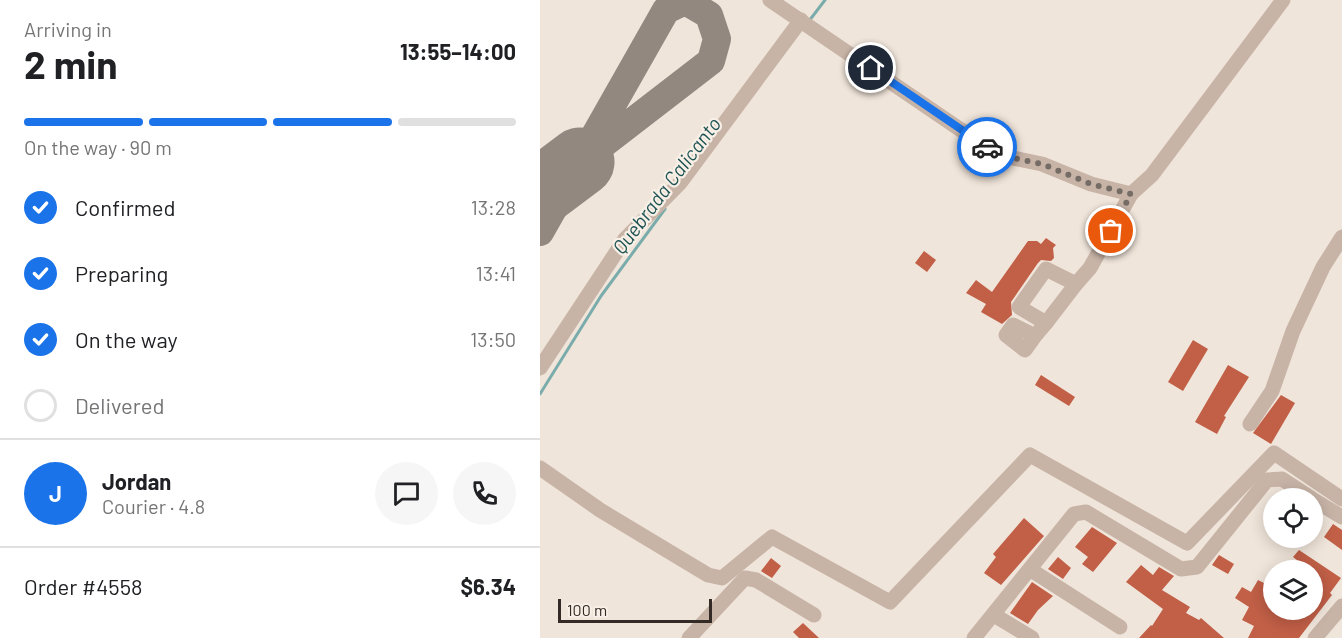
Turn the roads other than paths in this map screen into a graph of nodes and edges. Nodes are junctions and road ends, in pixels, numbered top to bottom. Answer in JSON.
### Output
{"nodes":[{"id":1,"x":770,"y":0,"type":"edge"},
{"id":2,"x":1283,"y":0,"type":"edge"},
{"id":3,"x":805,"y":23,"type":"junction"},
{"id":4,"x":1131,"y":194,"type":"junction"},
{"id":5,"x":1342,"y":237,"type":"edge"},
{"id":6,"x":1076,"y":284,"type":"junction"},
{"id":7,"x":1046,"y":323,"type":"junction"},
{"id":8,"x":1035,"y":336,"type":"dead end"},
{"id":9,"x":540,"y":368,"type":"edge"},
{"id":10,"x":1250,"y":424,"type":"dead end"},
{"id":11,"x":540,"y":468,"type":"edge"},
{"id":12,"x":1296,"y":488,"type":"edge"},
{"id":13,"x":1342,"y":498,"type":"edge"},
{"id":14,"x":1323,"y":505,"type":"edge"},
{"id":15,"x":1342,"y":517,"type":"edge"},
{"id":16,"x":1031,"y":570,"type":"junction"},
{"id":17,"x":1342,"y":606,"type":"edge"},
{"id":18,"x":814,"y":615,"type":"dead end"},
{"id":19,"x":994,"y":615,"type":"junction"},
{"id":20,"x":1120,"y":627,"type":"dead end"},
{"id":21,"x":689,"y":638,"type":"edge"},
{"id":22,"x":974,"y":638,"type":"edge"},
{"id":23,"x":1032,"y":638,"type":"edge"},
{"id":24,"x":1315,"y":638,"type":"edge"}],
"edges":[{"from":1,"to":3,"type":"street"},
{"from":2,"to":4,"type":"street"},
{"from":3,"to":4,"type":"street"},
{"from":3,"to":9,"type":"street"},
{"from":4,"to":6,"type":"street"},
{"from":5,"to":10,"type":"street"},
{"from":6,"to":7,"type":"street"},
{"from":6,"to":7,"type":"street"},
{"from":7,"to":8,"type":"street"},
{"from":11,"to":13,"type":"street"},
{"from":12,"to":16,"type":"street"},
{"from":14,"to":15,"type":"street"},
{"from":16,"to":19,"type":"street"},
{"from":16,"to":20,"type":"street"},
{"from":17,"to":24,"type":"street"},
{"from":18,"to":21,"type":"street"},
{"from":19,"to":22,"type":"street"},
{"from":19,"to":23,"type":"street"}]}
